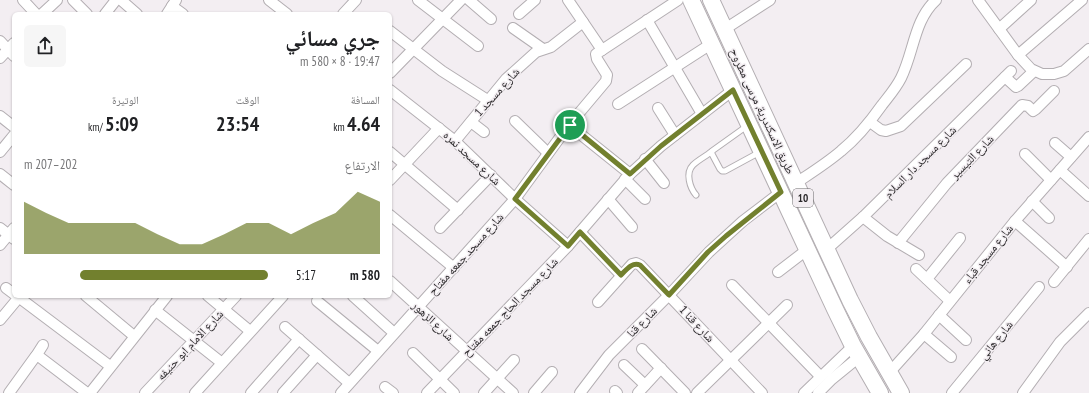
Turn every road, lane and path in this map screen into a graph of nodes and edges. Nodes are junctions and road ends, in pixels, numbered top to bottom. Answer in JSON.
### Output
{"nodes":[{"id":1,"x":23,"y":0,"type":"edge"},
{"id":2,"x":57,"y":0,"type":"edge"},
{"id":3,"x":74,"y":0,"type":"edge"},
{"id":4,"x":116,"y":0,"type":"edge"},
{"id":5,"x":120,"y":0,"type":"edge"},
{"id":6,"x":269,"y":0,"type":"edge"},
{"id":7,"x":355,"y":0,"type":"edge"},
{"id":8,"x":418,"y":0,"type":"edge"},
{"id":9,"x":468,"y":0,"type":"edge"},
{"id":10,"x":534,"y":0,"type":"edge"},
{"id":11,"x":568,"y":0,"type":"edge"},
{"id":12,"x":678,"y":0,"type":"edge"},
{"id":13,"x":691,"y":0,"type":"edge"},
{"id":14,"x":711,"y":0,"type":"edge"},
{"id":15,"x":770,"y":0,"type":"edge"},
{"id":16,"x":936,"y":0,"type":"edge"},
{"id":17,"x":978,"y":0,"type":"edge"},
{"id":18,"x":1031,"y":0,"type":"edge"},
{"id":19,"x":1082,"y":0,"type":"edge"},
{"id":20,"x":34,"y":12,"type":"edge"},
{"id":21,"x":44,"y":12,"type":"edge"},
{"id":22,"x":85,"y":12,"type":"edge"},
{"id":23,"x":107,"y":12,"type":"edge"},
{"id":24,"x":135,"y":12,"type":"edge"},
{"id":25,"x":284,"y":12,"type":"edge"},
{"id":26,"x":345,"y":12,"type":"edge"},
{"id":27,"x":519,"y":14,"type":"dead end"},
{"id":28,"x":443,"y":19,"type":"junction"},
{"id":29,"x":491,"y":19,"type":"dead end"},
{"id":30,"x":647,"y":20,"type":"junction"},
{"id":31,"x":583,"y":22,"type":"junction"},
{"id":32,"x":513,"y":28,"type":"dead end"},
{"id":33,"x":999,"y":28,"type":"junction"},
{"id":34,"x":725,"y":29,"type":"junction"},
{"id":35,"x":392,"y":33,"type":"edge"},
{"id":36,"x":0,"y":41,"type":"edge"},
{"id":37,"x":711,"y":44,"type":"junction"},
{"id":38,"x":478,"y":46,"type":"dead end"},
{"id":39,"x":543,"y":49,"type":"junction"},
{"id":40,"x":12,"y":50,"type":"edge"},
{"id":41,"x":413,"y":50,"type":"junction"},
{"id":42,"x":602,"y":50,"type":"junction"},
{"id":43,"x":1089,"y":50,"type":"edge"},
{"id":44,"x":1018,"y":55,"type":"junction"},
{"id":45,"x":0,"y":58,"type":"edge"},
{"id":46,"x":966,"y":64,"type":"dead end"},
{"id":47,"x":675,"y":68,"type":"junction"},
{"id":48,"x":392,"y":71,"type":"edge"},
{"id":49,"x":1034,"y":71,"type":"junction"},
{"id":50,"x":733,"y":90,"type":"junction"},
{"id":51,"x":1054,"y":91,"type":"dead end"},
{"id":52,"x":392,"y":92,"type":"edge"},
{"id":53,"x":489,"y":101,"type":"junction"},
{"id":54,"x":618,"y":104,"type":"dead end"},
{"id":55,"x":658,"y":108,"type":"dead end"},
{"id":56,"x":702,"y":114,"type":"junction"},
{"id":57,"x":0,"y":116,"type":"edge"},
{"id":58,"x":515,"y":121,"type":"dead end"},
{"id":59,"x":471,"y":122,"type":"junction"},
{"id":60,"x":870,"y":122,"type":"junction"},
{"id":61,"x":749,"y":124,"type":"junction"},
{"id":62,"x":12,"y":125,"type":"edge"},
{"id":63,"x":570,"y":125,"type":"junction"},
{"id":64,"x":439,"y":128,"type":"junction"},
{"id":65,"x":484,"y":132,"type":"dead end"},
{"id":66,"x":675,"y":135,"type":"junction"},
{"id":67,"x":12,"y":137,"type":"edge"},
{"id":68,"x":1088,"y":141,"type":"edge"},
{"id":69,"x":456,"y":142,"type":"junction"},
{"id":70,"x":1055,"y":143,"type":"dead end"},
{"id":71,"x":762,"y":151,"type":"junction"},
{"id":72,"x":0,"y":152,"type":"edge"},
{"id":73,"x":711,"y":152,"type":"junction"},
{"id":74,"x":548,"y":153,"type":"junction"},
{"id":75,"x":392,"y":154,"type":"edge"},
{"id":76,"x":1025,"y":154,"type":"dead end"},
{"id":77,"x":1071,"y":157,"type":"junction"},
{"id":78,"x":645,"y":159,"type":"junction"},
{"id":79,"x":405,"y":164,"type":"junction"},
{"id":80,"x":1060,"y":170,"type":"junction"},
{"id":81,"x":0,"y":174,"type":"edge"},
{"id":82,"x":490,"y":175,"type":"junction"},
{"id":83,"x":628,"y":176,"type":"junction"},
{"id":84,"x":392,"y":178,"type":"edge"},
{"id":85,"x":1051,"y":180,"type":"junction"},
{"id":86,"x":12,"y":183,"type":"edge"},
{"id":87,"x":664,"y":183,"type":"dead end"},
{"id":88,"x":796,"y":183,"type":"junction"},
{"id":89,"x":781,"y":192,"type":"junction"},
{"id":90,"x":696,"y":195,"type":"dead end"},
{"id":91,"x":1089,"y":196,"type":"edge"},
{"id":92,"x":515,"y":199,"type":"junction"},
{"id":93,"x":608,"y":199,"type":"junction"},
{"id":94,"x":645,"y":199,"type":"dead end"},
{"id":95,"x":1032,"y":201,"type":"junction"},
{"id":96,"x":458,"y":210,"type":"junction"},
{"id":97,"x":392,"y":217,"type":"edge"},
{"id":98,"x":863,"y":217,"type":"junction"},
{"id":99,"x":1049,"y":218,"type":"dead end"},
{"id":100,"x":1015,"y":220,"type":"junction"},
{"id":101,"x":632,"y":227,"type":"dead end"},
{"id":102,"x":0,"y":228,"type":"edge"},
{"id":103,"x":440,"y":228,"type":"dead end"},
{"id":104,"x":580,"y":232,"type":"junction"},
{"id":105,"x":12,"y":234,"type":"edge"},
{"id":106,"x":960,"y":238,"type":"dead end"},
{"id":107,"x":1089,"y":239,"type":"edge"},
{"id":108,"x":898,"y":243,"type":"junction"},
{"id":109,"x":0,"y":245,"type":"edge"},
{"id":110,"x":568,"y":246,"type":"junction"},
{"id":111,"x":827,"y":249,"type":"junction"},
{"id":112,"x":808,"y":250,"type":"junction"},
{"id":113,"x":919,"y":255,"type":"dead end"},
{"id":114,"x":1067,"y":267,"type":"junction"},
{"id":115,"x":454,"y":268,"type":"junction"},
{"id":116,"x":916,"y":269,"type":"dead end"},
{"id":117,"x":778,"y":272,"type":"dead end"},
{"id":118,"x":621,"y":275,"type":"junction"},
{"id":119,"x":927,"y":279,"type":"junction"},
{"id":120,"x":1054,"y":282,"type":"dead end"},
{"id":121,"x":392,"y":283,"type":"edge"},
{"id":122,"x":732,"y":285,"type":"dead end"},
{"id":123,"x":1039,"y":287,"type":"dead end"},
{"id":124,"x":6,"y":288,"type":"dead end"},
{"id":125,"x":12,"y":292,"type":"edge"},
{"id":126,"x":669,"y":295,"type":"junction"},
{"id":127,"x":16,"y":298,"type":"edge"},
{"id":128,"x":20,"y":298,"type":"edge"},
{"id":129,"x":88,"y":298,"type":"edge"},
{"id":130,"x":210,"y":298,"type":"edge"},
{"id":131,"x":234,"y":298,"type":"edge"},
{"id":132,"x":281,"y":298,"type":"edge"},
{"id":133,"x":355,"y":298,"type":"edge"},
{"id":134,"x":159,"y":301,"type":"edge"},
{"id":135,"x":317,"y":301,"type":"dead end"},
{"id":136,"x":950,"y":301,"type":"junction"},
{"id":137,"x":598,"y":302,"type":"dead end"},
{"id":138,"x":787,"y":305,"type":"dead end"},
{"id":139,"x":419,"y":307,"type":"junction"},
{"id":140,"x":224,"y":309,"type":"junction"},
{"id":141,"x":1089,"y":313,"type":"edge"},
{"id":142,"x":939,"y":315,"type":"junction"},
{"id":143,"x":0,"y":320,"type":"edge"},
{"id":144,"x":768,"y":323,"type":"junction"},
{"id":145,"x":285,"y":327,"type":"dead end"},
{"id":146,"x":250,"y":331,"type":"junction"},
{"id":147,"x":394,"y":332,"type":"junction"},
{"id":148,"x":924,"y":334,"type":"junction"},
{"id":149,"x":134,"y":336,"type":"junction"},
{"id":150,"x":298,"y":339,"type":"junction"},
{"id":151,"x":966,"y":340,"type":"dead end"},
{"id":152,"x":194,"y":341,"type":"junction"},
{"id":153,"x":43,"y":345,"type":"dead end"},
{"id":154,"x":642,"y":349,"type":"dead end"},
{"id":155,"x":378,"y":351,"type":"junction"},
{"id":156,"x":856,"y":351,"type":"junction"},
{"id":157,"x":467,"y":352,"type":"junction"},
{"id":158,"x":413,"y":353,"type":"dead end"},
{"id":159,"x":317,"y":355,"type":"junction"},
{"id":160,"x":36,"y":356,"type":"junction"},
{"id":161,"x":951,"y":357,"type":"dead end"},
{"id":162,"x":730,"y":359,"type":"junction"},
{"id":163,"x":514,"y":360,"type":"dead end"},
{"id":164,"x":222,"y":363,"type":"junction"},
{"id":165,"x":110,"y":366,"type":"junction"},
{"id":166,"x":624,"y":366,"type":"dead end"},
{"id":167,"x":661,"y":368,"type":"junction"},
{"id":168,"x":552,"y":372,"type":"dead end"},
{"id":169,"x":889,"y":373,"type":"junction"},
{"id":170,"x":820,"y":376,"type":"junction"},
{"id":171,"x":441,"y":379,"type":"junction"},
{"id":172,"x":496,"y":379,"type":"junction"},
{"id":173,"x":349,"y":383,"type":"junction"},
{"id":174,"x":645,"y":385,"type":"junction"},
{"id":175,"x":0,"y":388,"type":"edge"},
{"id":176,"x":8,"y":393,"type":"edge"},
{"id":177,"x":88,"y":393,"type":"edge"},
{"id":178,"x":145,"y":393,"type":"edge"},
{"id":179,"x":195,"y":393,"type":"edge"},
{"id":180,"x":251,"y":393,"type":"edge"},
{"id":181,"x":283,"y":393,"type":"edge"},
{"id":182,"x":341,"y":393,"type":"edge"},
{"id":183,"x":427,"y":393,"type":"edge"},
{"id":184,"x":454,"y":393,"type":"edge"},
{"id":185,"x":484,"y":393,"type":"edge"},
{"id":186,"x":513,"y":393,"type":"edge"},
{"id":187,"x":534,"y":393,"type":"edge"},
{"id":188,"x":580,"y":393,"type":"edge"},
{"id":189,"x":638,"y":393,"type":"edge"},
{"id":190,"x":685,"y":393,"type":"edge"},
{"id":191,"x":696,"y":393,"type":"edge"},
{"id":192,"x":762,"y":393,"type":"edge"},
{"id":193,"x":804,"y":393,"type":"edge"},
{"id":194,"x":818,"y":393,"type":"edge"},
{"id":195,"x":880,"y":393,"type":"edge"},
{"id":196,"x":901,"y":393,"type":"edge"},
{"id":197,"x":952,"y":393,"type":"edge"},
{"id":198,"x":1023,"y":393,"type":"edge"}],
"edges":[{"from":1,"to":20,"type":"street"},
{"from":2,"to":21,"type":"street"},
{"from":3,"to":22,"type":"street"},
{"from":4,"to":23,"type":"street"},
{"from":5,"to":24,"type":"street"},
{"from":6,"to":25,"type":"street"},
{"from":7,"to":26,"type":"street"},
{"from":8,"to":28,"type":"street"},
{"from":9,"to":28,"type":"street"},
{"from":9,"to":29,"type":"street"},
{"from":10,"to":27,"type":"street"},
{"from":11,"to":31,"type":"street"},
{"from":12,"to":30,"type":"street"},
{"from":13,"to":37,"type":"main road","name":"طريق الاسكندرية, مرسى مطروح","number":"10"},
{"from":14,"to":34,"type":"main road","name":"طريق الاسكندرية, مرسى مطروح","number":"10"},
{"from":15,"to":34,"type":"street"},
{"from":16,"to":60,"type":"street"},
{"from":17,"to":33,"type":"street"},
{"from":18,"to":33,"type":"street"},
{"from":19,"to":44,"type":"street"},
{"from":28,"to":38,"type":"street"},
{"from":28,"to":41,"type":"street"},
{"from":30,"to":42,"type":"street"},
{"from":30,"to":47,"type":"street"},
{"from":31,"to":39,"type":"street","name":"شارع مسجد 1"},
{"from":31,"to":42,"type":"street"},
{"from":32,"to":39,"type":"street"},
{"from":33,"to":44,"type":"street"},
{"from":34,"to":88,"type":"main road","name":"طريق الاسكندرية, مرسى مطروح","number":"10"},
{"from":35,"to":41,"type":"street"},
{"from":36,"to":40,"type":"street"},
{"from":37,"to":47,"type":"street"},
{"from":37,"to":50,"type":"main road","name":"طريق الاسكندرية, مرسى مطروح","number":"10"},
{"from":39,"to":53,"type":"street","name":"شارع مسجد 1"},
{"from":40,"to":45,"type":"street"},
{"from":41,"to":48,"type":"street"},
{"from":41,"to":53,"type":"street"},
{"from":42,"to":63,"type":"street","name":"شارع مسجد جمعه مفتاح"},
{"from":43,"to":49,"type":"street"},
{"from":44,"to":49,"type":"street"},
{"from":46,"to":60,"type":"street"},
{"from":47,"to":54,"type":"street"},
{"from":47,"to":56,"type":"street"},
{"from":49,"to":98,"type":"street","name":"شارع مسجد دار السلام"},
{"from":50,"to":56,"type":"street","name":"شارع مسجد الحاج جمعه مفتاح"},
{"from":50,"to":61,"type":"main road","name":"طريق الاسكندرية, مرسى مطروح","number":"10"},
{"from":51,"to":108,"type":"street","name":"شارع التيسير"},
{"from":52,"to":64,"type":"street","name":"شارع مسجد نمره"},
{"from":53,"to":59,"type":"street","name":"شارع مسجد 1"},
{"from":55,"to":66,"type":"street"},
{"from":56,"to":66,"type":"street","name":"شارع مسجد الحاج جمعه مفتاح"},
{"from":57,"to":62,"type":"street"},
{"from":58,"to":74,"type":"street"},
{"from":59,"to":65,"type":"street"},
{"from":59,"to":69,"type":"street","name":"شارع مسجد 1"},
{"from":60,"to":88,"type":"street"},
{"from":61,"to":71,"type":"main road","name":"طريق الاسكندرية, مرسى مطروح","number":"10"},
{"from":61,"to":73,"type":"lane"},
{"from":63,"to":74,"type":"street","name":"شارع مسجد جمعه مفتاح"},
{"from":63,"to":83,"type":"street"},
{"from":64,"to":69,"type":"street","name":"شارع مسجد نمره"},
{"from":64,"to":79,"type":"street"},
{"from":66,"to":78,"type":"street","name":"شارع مسجد الحاج جمعه مفتاح"},
{"from":67,"to":72,"type":"street"},
{"from":68,"to":77,"type":"street","name":"شارع مسجد قباء"},
{"from":69,"to":82,"type":"street","name":"شارع مسجد نمره"},
{"from":70,"to":77,"type":"street"},
{"from":71,"to":73,"type":"lane"},
{"from":71,"to":89,"type":"main road","name":"طريق الاسكندرية, مرسى مطروح","number":"10"},
{"from":73,"to":90,"type":"lane"},
{"from":74,"to":92,"type":"street","name":"شارع مسجد جمعه مفتاح"},
{"from":75,"to":79,"type":"street"},
{"from":76,"to":85,"type":"street"},
{"from":77,"to":80,"type":"street","name":"شارع مسجد قباء"},
{"from":78,"to":83,"type":"street","name":"شارع مسجد الحاج جمعه مفتاح"},
{"from":78,"to":87,"type":"street"},
{"from":79,"to":84,"type":"street"},
{"from":79,"to":96,"type":"street"},
{"from":80,"to":85,"type":"street","name":"شارع مسجد قباء"},
{"from":80,"to":91,"type":"street"},
{"from":81,"to":86,"type":"street"},
{"from":82,"to":92,"type":"street","name":"شارع مسجد نمره"},
{"from":82,"to":96,"type":"street"},
{"from":83,"to":93,"type":"street","name":"شارع مسجد الحاج جمعه مفتاح"},
{"from":83,"to":94,"type":"street"},
{"from":85,"to":95,"type":"street","name":"شارع مسجد قباء"},
{"from":88,"to":111,"type":"main road","name":"طريق الاسكندرية, مرسى مطروح","number":"10"},
{"from":89,"to":112,"type":"main road","name":"طريق الاسكندرية, مرسى مطروح","number":"10"},
{"from":89,"to":126,"type":"street","name":"شارع قنا"},
{"from":92,"to":110,"type":"street","name":"شارع مسجد نمره"},
{"from":92,"to":115,"type":"street","name":"شارع مسجد جمعه مفتاح"},
{"from":93,"to":101,"type":"street"},
{"from":93,"to":104,"type":"street","name":"شارع مسجد الحاج جمعه مفتاح"},
{"from":95,"to":99,"type":"street"},
{"from":95,"to":100,"type":"street","name":"شارع مسجد قباء"},
{"from":96,"to":103,"type":"street"},
{"from":97,"to":115,"type":"street"},
{"from":98,"to":108,"type":"street"},
{"from":98,"to":111,"type":"street","name":"شارع مسجد دار السلام"},
{"from":100,"to":114,"type":"street"},
{"from":100,"to":136,"type":"street","name":"شارع مسجد قباء"},
{"from":102,"to":105,"type":"street"},
{"from":104,"to":110,"type":"street","name":"شارع مسجد الحاج جمعه مفتاح"},
{"from":104,"to":118,"type":"street"},
{"from":105,"to":109,"type":"street"},
{"from":106,"to":119,"type":"street"},
{"from":107,"to":114,"type":"street"},
{"from":108,"to":113,"type":"street"},
{"from":110,"to":157,"type":"street","name":"شارع مسجد الحاج جمعه مفتاح"},
{"from":111,"to":169,"type":"main road","name":"طريق الاسكندرية, مرسى مطروح","number":"10"},
{"from":112,"to":117,"type":"street"},
{"from":112,"to":156,"type":"main road","name":"طريق الاسكندرية, مرسى مطروح","number":"10"},
{"from":114,"to":120,"type":"street"},
{"from":115,"to":139,"type":"street","name":"شارع مسجد جمعه مفتاح"},
{"from":116,"to":119,"type":"street"},
{"from":118,"to":126,"type":"street","name":"شارع قنا 1"},
{"from":118,"to":137,"type":"street","name":"شارع قنا 1"},
{"from":119,"to":136,"type":"street"},
{"from":121,"to":139,"type":"street","name":"شارع الزهور"},
{"from":122,"to":144,"type":"street"},
{"from":123,"to":197,"type":"street","name":"شارع هاني"},
{"from":124,"to":125,"type":"street"},
{"from":126,"to":162,"type":"street","name":"شارع قنا 1"},
{"from":126,"to":188,"type":"street","name":"شارع قنا"},
{"from":127,"to":143,"type":"street"},
{"from":128,"to":165,"type":"street"},
{"from":129,"to":149,"type":"street"},
{"from":130,"to":140,"type":"street"},
{"from":131,"to":140,"type":"street","name":"شارع الامام ابو حنيفه"},
{"from":132,"to":146,"type":"street"},
{"from":133,"to":147,"type":"street"},
{"from":134,"to":149,"type":"street"},
{"from":134,"to":152,"type":"street"},
{"from":135,"to":155,"type":"street"},
{"from":136,"to":142,"type":"street","name":"شارع مسجد قباء"},
{"from":138,"to":144,"type":"street"},
{"from":139,"to":147,"type":"street","name":"شارع مسجد جمعه مفتاح"},
{"from":139,"to":157,"type":"street","name":"شارع الزهور"},
{"from":140,"to":146,"type":"street"},
{"from":140,"to":152,"type":"street","name":"شارع الامام ابو حنيفه"},
{"from":141,"to":198,"type":"street"},
{"from":142,"to":148,"type":"street","name":"شارع مسجد قباء"},
{"from":142,"to":151,"type":"street"},
{"from":144,"to":162,"type":"street"},
{"from":144,"to":170,"type":"street"},
{"from":145,"to":150,"type":"street"},
{"from":146,"to":164,"type":"street"},
{"from":147,"to":155,"type":"street","name":"شارع مسجد جمعه مفتاح"},
{"from":148,"to":161,"type":"street"},
{"from":148,"to":169,"type":"street","name":"شارع مسجد قباء"},
{"from":149,"to":165,"type":"street"},
{"from":150,"to":159,"type":"street"},
{"from":150,"to":180,"type":"street"},
{"from":152,"to":164,"type":"street"},
{"from":152,"to":178,"type":"street","name":"شارع الامام ابو حنيفه"},
{"from":153,"to":160,"type":"street"},
{"from":154,"to":167,"type":"street"},
{"from":155,"to":173,"type":"street","name":"شارع مسجد جمعه مفتاح"},
{"from":156,"to":170,"type":"street"},
{"from":156,"to":194,"type":"street"},
{"from":156,"to":195,"type":"main road","name":"طريق الاسكندرية, مرسى مطروح","number":"10"},
{"from":157,"to":171,"type":"street","name":"شارع مسجد الحاج جمعه مفتاح"},
{"from":157,"to":172,"type":"street","name":"شارع الزهور"},
{"from":158,"to":171,"type":"street"},
{"from":159,"to":173,"type":"street"},
{"from":159,"to":181,"type":"street"},
{"from":160,"to":176,"type":"street"},
{"from":160,"to":177,"type":"street"},
{"from":162,"to":191,"type":"street"},
{"from":162,"to":192,"type":"street","name":"شارع قنا 1"},
{"from":163,"to":172,"type":"street"},
{"from":164,"to":179,"type":"street"},
{"from":165,"to":177,"type":"street"},
{"from":166,"to":174,"type":"street"},
{"from":167,"to":174,"type":"street"},
{"from":167,"to":190,"type":"street"},
{"from":168,"to":187,"type":"street"},
{"from":169,"to":196,"type":"main road","name":"طريق الاسكندرية, مرسى مطروح","number":"10"},
{"from":170,"to":193,"type":"street"},
{"from":171,"to":183,"type":"street","name":"شارع مسجد الحاج جمعه مفتاح"},
{"from":171,"to":184,"type":"street"},
{"from":172,"to":185,"type":"street"},
{"from":172,"to":186,"type":"street","name":"شارع الزهور"},
{"from":173,"to":182,"type":"street","name":"شارع مسجد جمعه مفتاح"},
{"from":174,"to":189,"type":"street"},
{"from":175,"to":176,"type":"street"}]}
